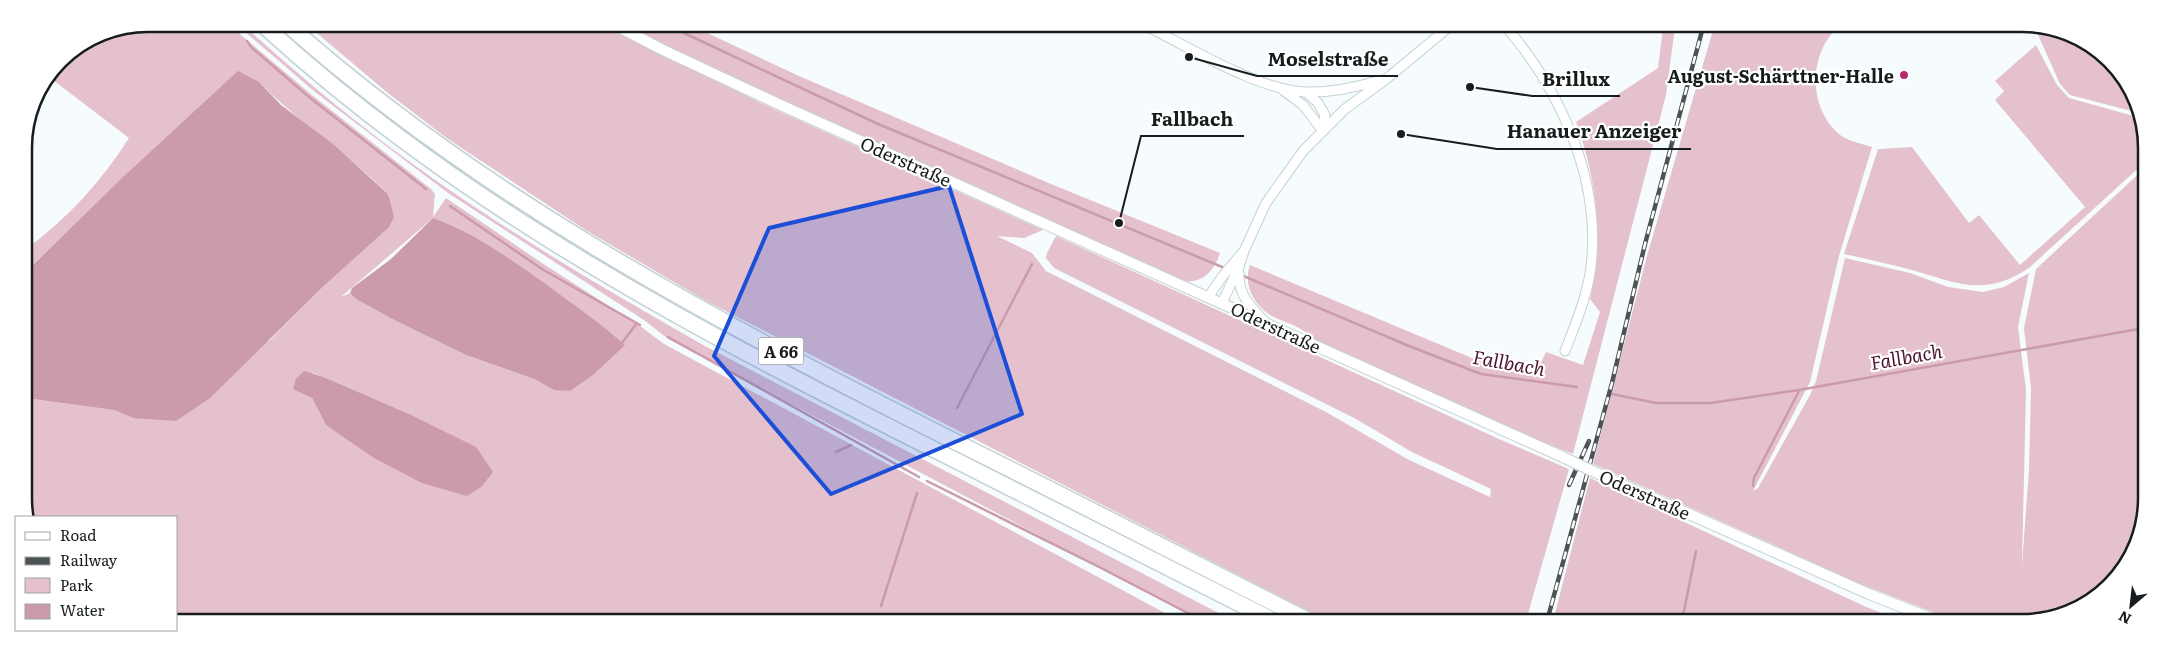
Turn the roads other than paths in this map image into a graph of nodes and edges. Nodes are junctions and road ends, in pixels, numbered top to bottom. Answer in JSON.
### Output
{"nodes":[{"id":1,"x":1159,"y":32,"type":"edge"},
{"id":2,"x":1443,"y":32,"type":"edge"},
{"id":3,"x":1510,"y":32,"type":"edge"},
{"id":4,"x":272,"y":33,"type":"edge"},
{"id":5,"x":298,"y":33,"type":"edge"},
{"id":6,"x":630,"y":33,"type":"edge"},
{"id":7,"x":1385,"y":80,"type":"junction"},
{"id":8,"x":1279,"y":89,"type":"junction"},
{"id":9,"x":1307,"y":92,"type":"junction"},
{"id":10,"x":1322,"y":130,"type":"junction"},
{"id":11,"x":1235,"y":267,"type":"junction"},
{"id":12,"x":1236,"y":282,"type":"junction"},
{"id":13,"x":1209,"y":296,"type":"junction"},
{"id":14,"x":1222,"y":302,"type":"junction"},
{"id":15,"x":1267,"y":324,"type":"junction"},
{"id":16,"x":1565,"y":351,"type":"dead end"},
{"id":17,"x":1259,"y":613,"type":"edge"},
{"id":18,"x":1296,"y":613,"type":"edge"},
{"id":19,"x":1917,"y":613,"type":"edge"}],
"edges":[{"from":1,"to":8,"type":"street"},
{"from":2,"to":7,"type":"street"},
{"from":3,"to":16,"type":"street"},
{"from":4,"to":17,"type":"highway","number":"A 66"},
{"from":5,"to":18,"type":"highway","number":"A 66"},
{"from":6,"to":13,"type":"street","name":"Oderstraße"},
{"from":7,"to":9,"type":"street"},
{"from":7,"to":10,"type":"street"},
{"from":8,"to":9,"type":"street"},
{"from":8,"to":10,"type":"street"},
{"from":9,"to":10,"type":"street"},
{"from":10,"to":11,"type":"street"},
{"from":11,"to":12,"type":"street"},
{"from":11,"to":13,"type":"street"},
{"from":12,"to":14,"type":"street"},
{"from":12,"to":15,"type":"street"},
{"from":13,"to":14,"type":"street","name":"Oderstraße"},
{"from":14,"to":15,"type":"street","name":"Oderstraße"},
{"from":15,"to":19,"type":"street","name":"Oderstraße","bridge":true}]}
